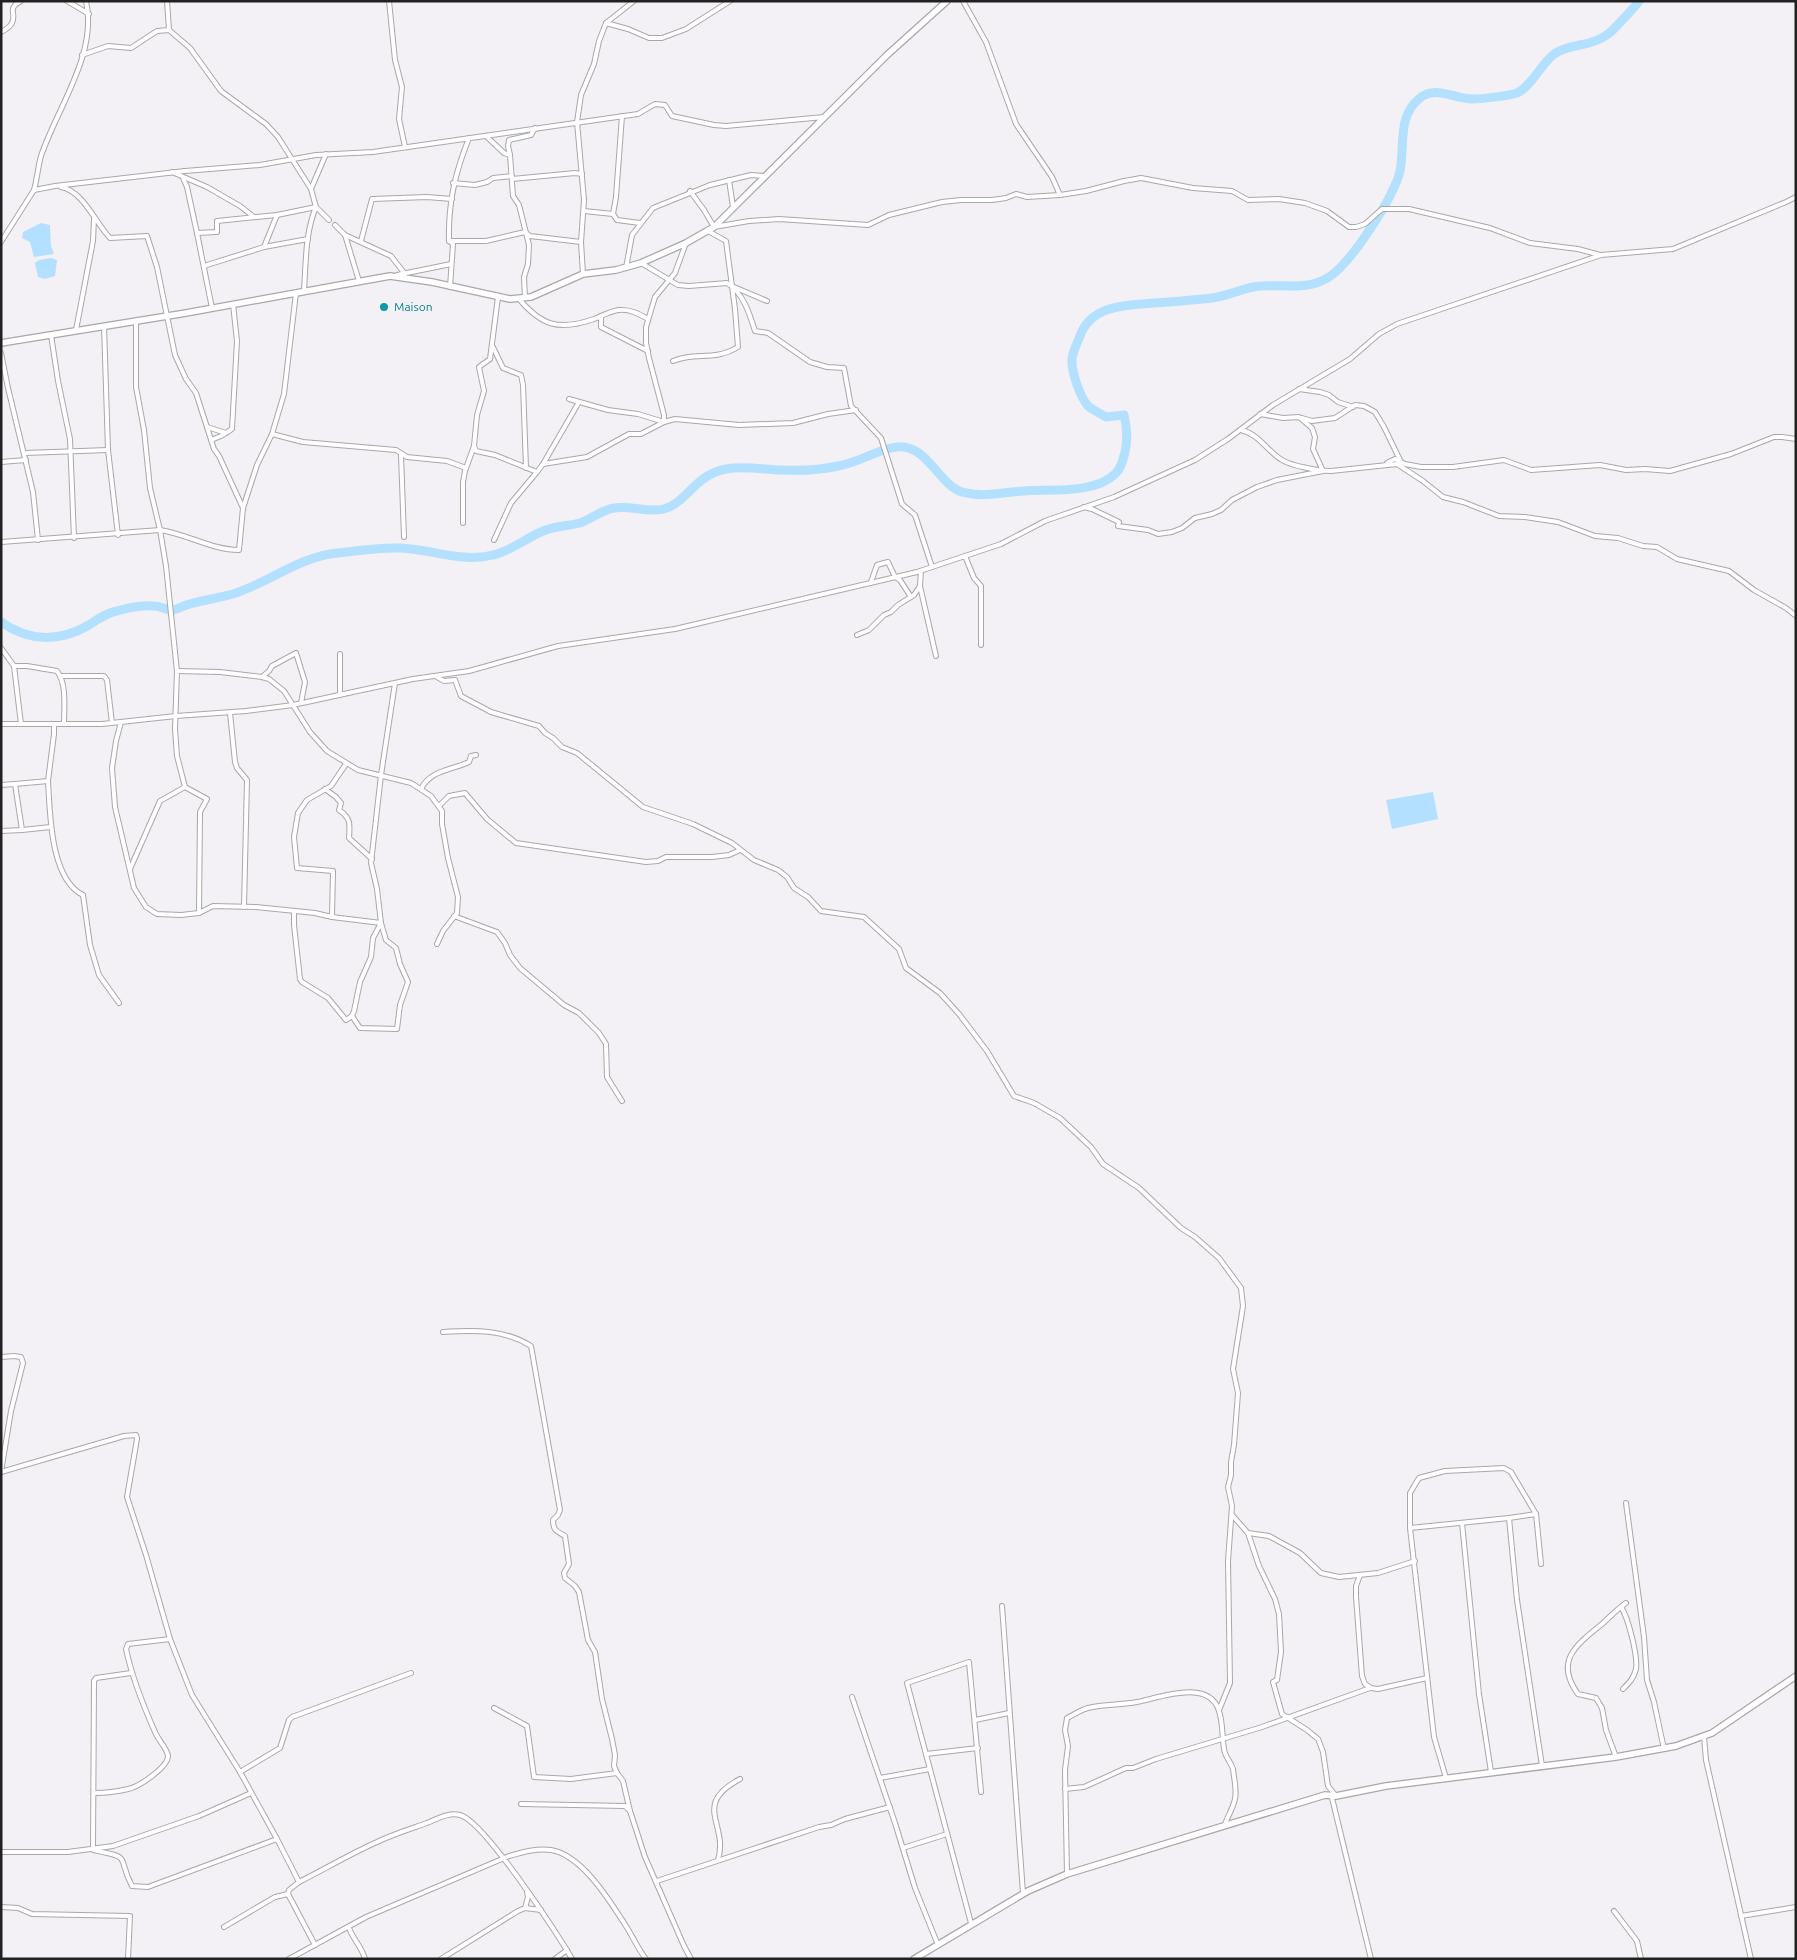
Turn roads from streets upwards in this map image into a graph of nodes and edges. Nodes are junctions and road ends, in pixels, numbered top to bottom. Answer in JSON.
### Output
{"nodes":[{"id":1,"x":21,"y":1,"type":"edge"},
{"id":2,"x":66,"y":1,"type":"edge"},
{"id":3,"x":86,"y":1,"type":"edge"},
{"id":4,"x":168,"y":1,"type":"edge"},
{"id":5,"x":389,"y":1,"type":"edge"},
{"id":6,"x":634,"y":1,"type":"edge"},
{"id":7,"x":730,"y":1,"type":"edge"},
{"id":8,"x":947,"y":1,"type":"edge"},
{"id":9,"x":963,"y":1,"type":"edge"},
{"id":10,"x":89,"y":14,"type":"junction"},
{"id":11,"x":606,"y":24,"type":"junction"},
{"id":12,"x":168,"y":30,"type":"junction"},
{"id":13,"x":1,"y":32,"type":"edge"},
{"id":14,"x":82,"y":55,"type":"junction"},
{"id":15,"x":622,"y":116,"type":"junction"},
{"id":16,"x":824,"y":117,"type":"junction"},
{"id":17,"x":577,"y":122,"type":"junction"},
{"id":18,"x":535,"y":128,"type":"junction"},
{"id":19,"x":486,"y":136,"type":"junction"},
{"id":20,"x":469,"y":138,"type":"junction"},
{"id":21,"x":405,"y":147,"type":"junction"},
{"id":22,"x":326,"y":154,"type":"junction"},
{"id":23,"x":510,"y":155,"type":"junction"},
{"id":24,"x":293,"y":159,"type":"junction"},
{"id":25,"x":172,"y":172,"type":"junction"},
{"id":26,"x":582,"y":174,"type":"junction"},
{"id":27,"x":764,"y":176,"type":"junction"},
{"id":28,"x":183,"y":178,"type":"junction"},
{"id":29,"x":512,"y":178,"type":"junction"},
{"id":30,"x":729,"y":180,"type":"junction"},
{"id":31,"x":453,"y":183,"type":"junction"},
{"id":32,"x":57,"y":186,"type":"junction"},
{"id":33,"x":310,"y":189,"type":"junction"},
{"id":34,"x":34,"y":190,"type":"junction"},
{"id":35,"x":690,"y":191,"type":"junction"},
{"id":36,"x":1060,"y":194,"type":"junction"},
{"id":37,"x":1796,"y":197,"type":"edge"},
{"id":38,"x":452,"y":199,"type":"junction"},
{"id":39,"x":316,"y":207,"type":"junction"},
{"id":40,"x":734,"y":207,"type":"junction"},
{"id":41,"x":584,"y":211,"type":"junction"},
{"id":42,"x":613,"y":214,"type":"junction"},
{"id":43,"x":278,"y":215,"type":"junction"},
{"id":44,"x":94,"y":216,"type":"junction"},
{"id":45,"x":254,"y":217,"type":"junction"},
{"id":46,"x":329,"y":220,"type":"dead end"},
{"id":47,"x":640,"y":223,"type":"junction"},
{"id":48,"x":335,"y":225,"type":"dead end"},
{"id":49,"x":714,"y":227,"type":"junction"},
{"id":50,"x":708,"y":231,"type":"junction"},
{"id":51,"x":525,"y":232,"type":"junction"},
{"id":52,"x":198,"y":233,"type":"junction"},
{"id":53,"x":345,"y":235,"type":"junction"},
{"id":54,"x":308,"y":239,"type":"junction"},
{"id":55,"x":361,"y":241,"type":"junction"},
{"id":56,"x":449,"y":241,"type":"junction"},
{"id":57,"x":1,"y":242,"type":"edge"},
{"id":58,"x":581,"y":242,"type":"junction"},
{"id":59,"x":686,"y":243,"type":"junction"},
{"id":60,"x":264,"y":247,"type":"junction"},
{"id":61,"x":1601,"y":255,"type":"junction"},
{"id":62,"x":641,"y":263,"type":"junction"},
{"id":63,"x":451,"y":264,"type":"junction"},
{"id":64,"x":204,"y":266,"type":"junction"},
{"id":65,"x":626,"y":268,"type":"junction"},
{"id":66,"x":405,"y":274,"type":"junction"},
{"id":67,"x":583,"y":274,"type":"junction"},
{"id":68,"x":395,"y":276,"type":"junction"},
{"id":69,"x":359,"y":281,"type":"junction"},
{"id":70,"x":669,"y":281,"type":"junction"},
{"id":71,"x":732,"y":286,"type":"junction"},
{"id":72,"x":450,"y":287,"type":"junction"},
{"id":73,"x":304,"y":290,"type":"junction"},
{"id":74,"x":296,"y":293,"type":"junction"},
{"id":75,"x":498,"y":297,"type":"junction"},
{"id":76,"x":522,"y":299,"type":"junction"},
{"id":77,"x":767,"y":301,"type":"dead end"},
{"id":78,"x":233,"y":304,"type":"junction"},
{"id":79,"x":212,"y":308,"type":"junction"},
{"id":80,"x":167,"y":316,"type":"junction"},
{"id":81,"x":601,"y":316,"type":"junction"},
{"id":82,"x":648,"y":319,"type":"junction"},
{"id":83,"x":136,"y":321,"type":"junction"},
{"id":84,"x":104,"y":326,"type":"junction"},
{"id":85,"x":76,"y":330,"type":"junction"},
{"id":86,"x":51,"y":335,"type":"junction"},
{"id":87,"x":1,"y":343,"type":"edge"},
{"id":88,"x":492,"y":345,"type":"junction"},
{"id":89,"x":648,"y":351,"type":"junction"},
{"id":90,"x":1,"y":352,"type":"edge"},
{"id":91,"x":673,"y":361,"type":"dead end"},
{"id":92,"x":1299,"y":389,"type":"junction"},
{"id":93,"x":568,"y":399,"type":"dead end"},
{"id":94,"x":580,"y":402,"type":"junction"},
{"id":95,"x":1353,"y":406,"type":"junction"},
{"id":96,"x":856,"y":410,"type":"junction"},
{"id":97,"x":1260,"y":414,"type":"junction"},
{"id":98,"x":1299,"y":418,"type":"junction"},
{"id":99,"x":664,"y":422,"type":"junction"},
{"id":100,"x":207,"y":427,"type":"junction"},
{"id":101,"x":1241,"y":430,"type":"junction"},
{"id":102,"x":226,"y":433,"type":"junction"},
{"id":103,"x":272,"y":434,"type":"junction"},
{"id":104,"x":1796,"y":439,"type":"edge"},
{"id":105,"x":211,"y":440,"type":"junction"},
{"id":106,"x":474,"y":446,"type":"junction"},
{"id":107,"x":70,"y":450,"type":"junction"},
{"id":108,"x":108,"y":450,"type":"junction"},
{"id":109,"x":25,"y":453,"type":"junction"},
{"id":110,"x":401,"y":455,"type":"junction"},
{"id":111,"x":26,"y":460,"type":"junction"},
{"id":112,"x":1400,"y":460,"type":"junction"},
{"id":113,"x":1,"y":462,"type":"edge"},
{"id":114,"x":543,"y":464,"type":"junction"},
{"id":115,"x":1386,"y":464,"type":"junction"},
{"id":116,"x":1406,"y":464,"type":"junction"},
{"id":117,"x":466,"y":468,"type":"junction"},
{"id":118,"x":526,"y":468,"type":"junction"},
{"id":119,"x":1407,"y":470,"type":"junction"},
{"id":120,"x":1323,"y":471,"type":"junction"},
{"id":121,"x":537,"y":472,"type":"junction"},
{"id":122,"x":1084,"y":507,"type":"junction"},
{"id":123,"x":243,"y":508,"type":"junction"},
{"id":124,"x":463,"y":523,"type":"dead end"},
{"id":125,"x":160,"y":530,"type":"junction"},
{"id":126,"x":118,"y":535,"type":"junction"},
{"id":127,"x":404,"y":537,"type":"dead end"},
{"id":128,"x":74,"y":538,"type":"junction"},
{"id":129,"x":38,"y":540,"type":"junction"},
{"id":130,"x":494,"y":540,"type":"dead end"},
{"id":131,"x":1,"y":542,"type":"edge"},
{"id":132,"x":965,"y":556,"type":"junction"},
{"id":133,"x":932,"y":567,"type":"junction"},
{"id":134,"x":921,"y":571,"type":"junction"},
{"id":135,"x":895,"y":577,"type":"junction"},
{"id":136,"x":871,"y":582,"type":"junction"},
{"id":137,"x":920,"y":586,"type":"junction"},
{"id":138,"x":911,"y":597,"type":"junction"},
{"id":139,"x":1796,"y":616,"type":"edge"},
{"id":140,"x":857,"y":635,"type":"dead end"},
{"id":141,"x":980,"y":644,"type":"dead end"},
{"id":142,"x":1,"y":648,"type":"edge"},
{"id":143,"x":340,"y":654,"type":"dead end"},
{"id":144,"x":936,"y":656,"type":"dead end"},
{"id":145,"x":14,"y":666,"type":"junction"},
{"id":146,"x":177,"y":671,"type":"junction"},
{"id":147,"x":60,"y":676,"type":"junction"},
{"id":148,"x":262,"y":676,"type":"junction"},
{"id":149,"x":434,"y":676,"type":"junction"},
{"id":150,"x":395,"y":683,"type":"junction"},
{"id":151,"x":340,"y":695,"type":"junction"},
{"id":152,"x":301,"y":703,"type":"junction"},
{"id":153,"x":293,"y":705,"type":"junction"},
{"id":154,"x":230,"y":713,"type":"junction"},
{"id":155,"x":176,"y":716,"type":"junction"},
{"id":156,"x":121,"y":722,"type":"junction"},
{"id":157,"x":64,"y":723,"type":"junction"},
{"id":158,"x":112,"y":723,"type":"junction"},
{"id":159,"x":1,"y":724,"type":"edge"},
{"id":160,"x":21,"y":724,"type":"junction"},
{"id":161,"x":54,"y":724,"type":"junction"},
{"id":162,"x":476,"y":755,"type":"dead end"},
{"id":163,"x":346,"y":764,"type":"junction"},
{"id":164,"x":380,"y":775,"type":"junction"},
{"id":165,"x":48,"y":781,"type":"junction"},
{"id":166,"x":15,"y":784,"type":"junction"},
{"id":167,"x":1,"y":785,"type":"edge"},
{"id":168,"x":185,"y":788,"type":"junction"},
{"id":169,"x":421,"y":788,"type":"junction"},
{"id":170,"x":325,"y":789,"type":"junction"},
{"id":171,"x":438,"y":806,"type":"junction"},
{"id":172,"x":51,"y":827,"type":"junction"},
{"id":173,"x":22,"y":830,"type":"junction"},
{"id":174,"x":1,"y":831,"type":"edge"},
{"id":175,"x":740,"y":850,"type":"junction"},
{"id":176,"x":372,"y":859,"type":"junction"},
{"id":177,"x":130,"y":869,"type":"junction"},
{"id":178,"x":244,"y":907,"type":"junction"},
{"id":179,"x":294,"y":911,"type":"junction"},
{"id":180,"x":199,"y":913,"type":"junction"},
{"id":181,"x":454,"y":916,"type":"junction"},
{"id":182,"x":332,"y":917,"type":"junction"},
{"id":183,"x":381,"y":923,"type":"junction"},
{"id":184,"x":437,"y":944,"type":"dead end"},
{"id":185,"x":119,"y":1003,"type":"dead end"},
{"id":186,"x":352,"y":1016,"type":"junction"},
{"id":187,"x":622,"y":1101,"type":"dead end"},
{"id":188,"x":443,"y":1332,"type":"dead end"},
{"id":189,"x":1,"y":1358,"type":"edge"},
{"id":190,"x":1,"y":1472,"type":"edge"},
{"id":191,"x":1626,"y":1503,"type":"dead end"},
{"id":192,"x":1536,"y":1514,"type":"junction"},
{"id":193,"x":1232,"y":1515,"type":"junction"},
{"id":194,"x":1509,"y":1518,"type":"junction"},
{"id":195,"x":1462,"y":1523,"type":"junction"},
{"id":196,"x":1410,"y":1528,"type":"junction"},
{"id":197,"x":1248,"y":1533,"type":"junction"},
{"id":198,"x":1414,"y":1561,"type":"junction"},
{"id":199,"x":1541,"y":1564,"type":"dead end"},
{"id":200,"x":1360,"y":1575,"type":"junction"},
{"id":201,"x":1626,"y":1602,"type":"dead end"},
{"id":202,"x":1002,"y":1606,"type":"dead end"},
{"id":203,"x":1621,"y":1606,"type":"junction"},
{"id":204,"x":170,"y":1639,"type":"junction"},
{"id":205,"x":131,"y":1673,"type":"junction"},
{"id":206,"x":411,"y":1673,"type":"dead end"},
{"id":207,"x":1796,"y":1676,"type":"edge"},
{"id":208,"x":1428,"y":1678,"type":"junction"},
{"id":209,"x":1370,"y":1688,"type":"junction"},
{"id":210,"x":1623,"y":1689,"type":"dead end"},
{"id":211,"x":852,"y":1697,"type":"dead end"},
{"id":212,"x":494,"y":1708,"type":"dead end"},
{"id":213,"x":1219,"y":1710,"type":"junction"},
{"id":214,"x":1010,"y":1713,"type":"junction"},
{"id":215,"x":1288,"y":1718,"type":"junction"},
{"id":216,"x":975,"y":1720,"type":"junction"},
{"id":217,"x":1704,"y":1737,"type":"junction"},
{"id":218,"x":1224,"y":1738,"type":"junction"},
{"id":219,"x":978,"y":1748,"type":"junction"},
{"id":220,"x":1664,"y":1749,"type":"junction"},
{"id":221,"x":926,"y":1754,"type":"junction"},
{"id":222,"x":1616,"y":1757,"type":"junction"},
{"id":223,"x":1542,"y":1766,"type":"junction"},
{"id":224,"x":930,"y":1769,"type":"junction"},
{"id":225,"x":240,"y":1772,"type":"junction"},
{"id":226,"x":1491,"y":1772,"type":"junction"},
{"id":227,"x":617,"y":1773,"type":"junction"},
{"id":228,"x":880,"y":1778,"type":"junction"},
{"id":229,"x":1446,"y":1778,"type":"junction"},
{"id":230,"x":740,"y":1779,"type":"dead end"},
{"id":231,"x":1065,"y":1789,"type":"junction"},
{"id":232,"x":94,"y":1792,"type":"junction"},
{"id":233,"x":981,"y":1792,"type":"dead end"},
{"id":234,"x":251,"y":1793,"type":"junction"},
{"id":235,"x":1336,"y":1796,"type":"junction"},
{"id":236,"x":521,"y":1804,"type":"dead end"},
{"id":237,"x":890,"y":1807,"type":"junction"},
{"id":238,"x":630,"y":1811,"type":"junction"},
{"id":239,"x":1226,"y":1824,"type":"junction"},
{"id":240,"x":947,"y":1834,"type":"junction"},
{"id":241,"x":277,"y":1839,"type":"junction"},
{"id":242,"x":903,"y":1848,"type":"junction"},
{"id":243,"x":93,"y":1850,"type":"junction"},
{"id":244,"x":1,"y":1852,"type":"edge"},
{"id":245,"x":503,"y":1859,"type":"junction"},
{"id":246,"x":718,"y":1860,"type":"junction"},
{"id":247,"x":1067,"y":1874,"type":"junction"},
{"id":248,"x":656,"y":1880,"type":"junction"},
{"id":249,"x":298,"y":1882,"type":"junction"},
{"id":250,"x":527,"y":1890,"type":"junction"},
{"id":251,"x":1023,"y":1893,"type":"junction"},
{"id":252,"x":288,"y":1894,"type":"junction"},
{"id":253,"x":1,"y":1907,"type":"edge"},
{"id":254,"x":1796,"y":1907,"type":"edge"},
{"id":255,"x":525,"y":1908,"type":"junction"},
{"id":256,"x":541,"y":1910,"type":"junction"},
{"id":257,"x":1614,"y":1911,"type":"dead end"},
{"id":258,"x":1741,"y":1916,"type":"junction"},
{"id":259,"x":971,"y":1923,"type":"junction"},
{"id":260,"x":224,"y":1927,"type":"dead end"},
{"id":261,"x":348,"y":1928,"type":"junction"},
{"id":262,"x":938,"y":1945,"type":"junction"},
{"id":263,"x":315,"y":1946,"type":"junction"},
{"id":264,"x":567,"y":1950,"type":"junction"},
{"id":265,"x":302,"y":1952,"type":"junction"},
{"id":266,"x":1370,"y":1958,"type":"edge"},
{"id":267,"x":128,"y":1959,"type":"edge"},
{"id":268,"x":289,"y":1959,"type":"edge"},
{"id":269,"x":305,"y":1959,"type":"edge"},
{"id":270,"x":365,"y":1959,"type":"edge"},
{"id":271,"x":441,"y":1959,"type":"edge"},
{"id":272,"x":555,"y":1959,"type":"edge"},
{"id":273,"x":572,"y":1959,"type":"edge"},
{"id":274,"x":646,"y":1959,"type":"edge"},
{"id":275,"x":691,"y":1959,"type":"edge"},
{"id":276,"x":914,"y":1959,"type":"edge"},
{"id":277,"x":1641,"y":1959,"type":"edge"},
{"id":278,"x":1751,"y":1959,"type":"edge"}],
"edges":[{"from":1,"to":13,"type":"street"},
{"from":2,"to":10,"type":"street"},
{"from":3,"to":10,"type":"street"},
{"from":4,"to":12,"type":"street"},
{"from":5,"to":21,"type":"street"},
{"from":6,"to":11,"type":"street"},
{"from":7,"to":11,"type":"street"},
{"from":8,"to":16,"type":"street"},
{"from":9,"to":36,"type":"street"},
{"from":10,"to":14,"type":"street"},
{"from":11,"to":17,"type":"street"},
{"from":12,"to":14,"type":"street"},
{"from":12,"to":24,"type":"street"},
{"from":14,"to":34,"type":"street"},
{"from":15,"to":16,"type":"street"},
{"from":15,"to":17,"type":"street"},
{"from":15,"to":42,"type":"street"},
{"from":16,"to":27,"type":"street"},
{"from":17,"to":18,"type":"street"},
{"from":17,"to":26,"type":"street"},
{"from":18,"to":19,"type":"street"},
{"from":18,"to":23,"type":"street"},
{"from":19,"to":20,"type":"street"},
{"from":19,"to":23,"type":"street"},
{"from":20,"to":21,"type":"street"},
{"from":20,"to":31,"type":"street"},
{"from":21,"to":22,"type":"street"},
{"from":22,"to":24,"type":"street"},
{"from":22,"to":33,"type":"street"},
{"from":23,"to":29,"type":"street"},
{"from":24,"to":25,"type":"street"},
{"from":24,"to":33,"type":"street"},
{"from":25,"to":28,"type":"street"},
{"from":25,"to":32,"type":"street"},
{"from":26,"to":29,"type":"street"},
{"from":26,"to":41,"type":"street"},
{"from":27,"to":30,"type":"street"},
{"from":27,"to":40,"type":"street"},
{"from":28,"to":45,"type":"street"},
{"from":28,"to":52,"type":"street"},
{"from":29,"to":31,"type":"street"},
{"from":29,"to":51,"type":"street"},
{"from":30,"to":35,"type":"street"},
{"from":30,"to":40,"type":"street"},
{"from":31,"to":38,"type":"street"},
{"from":32,"to":34,"type":"street"},
{"from":32,"to":44,"type":"street"},
{"from":33,"to":39,"type":"street"},
{"from":34,"to":57,"type":"street"},
{"from":35,"to":47,"type":"street"},
{"from":35,"to":49,"type":"street"},
{"from":36,"to":49,"type":"street"},
{"from":36,"to":61,"type":"street"},
{"from":37,"to":61,"type":"street"},
{"from":38,"to":55,"type":"street"},
{"from":38,"to":56,"type":"street"},
{"from":39,"to":43,"type":"street"},
{"from":39,"to":46,"type":"street"},
{"from":39,"to":54,"type":"street"},
{"from":40,"to":49,"type":"street"},
{"from":41,"to":42,"type":"street"},
{"from":41,"to":58,"type":"street"},
{"from":42,"to":47,"type":"street"},
{"from":43,"to":45,"type":"street"},
{"from":43,"to":60,"type":"street"},
{"from":44,"to":80,"type":"street"},
{"from":44,"to":85,"type":"street"},
{"from":45,"to":52,"type":"street"},
{"from":47,"to":65,"type":"street"},
{"from":48,"to":53,"type":"street"},
{"from":49,"to":50,"type":"street"},
{"from":50,"to":59,"type":"street"},
{"from":50,"to":71,"type":"street"},
{"from":51,"to":56,"type":"street"},
{"from":51,"to":58,"type":"street"},
{"from":51,"to":76,"type":"street"},
{"from":52,"to":64,"type":"street"},
{"from":53,"to":55,"type":"street"},
{"from":53,"to":69,"type":"street"},
{"from":54,"to":60,"type":"street"},
{"from":54,"to":73,"type":"street"},
{"from":55,"to":66,"type":"street"},
{"from":56,"to":63,"type":"street"},
{"from":58,"to":67,"type":"street"},
{"from":59,"to":62,"type":"street"},
{"from":59,"to":70,"type":"street"},
{"from":60,"to":64,"type":"street"},
{"from":61,"to":92,"type":"street"},
{"from":62,"to":65,"type":"street"},
{"from":62,"to":70,"type":"street"},
{"from":63,"to":66,"type":"street"},
{"from":63,"to":72,"type":"street"},
{"from":64,"to":79,"type":"street"},
{"from":65,"to":67,"type":"street"},
{"from":66,"to":68,"type":"street"},
{"from":67,"to":76,"type":"street"},
{"from":68,"to":69,"type":"street"},
{"from":68,"to":72,"type":"street"},
{"from":69,"to":73,"type":"street"},
{"from":70,"to":71,"type":"street"},
{"from":70,"to":82,"type":"street"},
{"from":71,"to":77,"type":"street"},
{"from":71,"to":91,"type":"street"},
{"from":71,"to":96,"type":"street"},
{"from":72,"to":75,"type":"street"},
{"from":73,"to":74,"type":"street"},
{"from":74,"to":78,"type":"street"},
{"from":74,"to":103,"type":"street"},
{"from":75,"to":76,"type":"street"},
{"from":75,"to":88,"type":"street"},
{"from":76,"to":81,"type":"street"},
{"from":78,"to":79,"type":"street"},
{"from":78,"to":102,"type":"street"},
{"from":79,"to":80,"type":"street"},
{"from":80,"to":83,"type":"street"},
{"from":80,"to":100,"type":"street"},
{"from":81,"to":82,"type":"street"},
{"from":81,"to":89,"type":"street"},
{"from":82,"to":89,"type":"street"},
{"from":83,"to":84,"type":"street"},
{"from":83,"to":125,"type":"street"},
{"from":84,"to":85,"type":"street"},
{"from":84,"to":108,"type":"street"},
{"from":85,"to":86,"type":"street"},
{"from":86,"to":87,"type":"street"},
{"from":86,"to":107,"type":"street"},
{"from":88,"to":106,"type":"street"},
{"from":88,"to":118,"type":"street"},
{"from":89,"to":99,"type":"street"},
{"from":90,"to":109,"type":"street"},
{"from":92,"to":95,"type":"street"},
{"from":92,"to":97,"type":"street"},
{"from":93,"to":94,"type":"street"},
{"from":94,"to":99,"type":"street"},
{"from":94,"to":114,"type":"street"},
{"from":95,"to":98,"type":"street"},
{"from":95,"to":112,"type":"street"},
{"from":96,"to":99,"type":"street"},
{"from":96,"to":133,"type":"street"},
{"from":97,"to":98,"type":"street"},
{"from":97,"to":101,"type":"street"},
{"from":98,"to":120,"type":"street"},
{"from":99,"to":114,"type":"street"},
{"from":100,"to":102,"type":"street"},
{"from":100,"to":105,"type":"street"},
{"from":101,"to":120,"type":"street"},
{"from":101,"to":122,"type":"street"},
{"from":102,"to":105,"type":"street"},
{"from":103,"to":110,"type":"street"},
{"from":103,"to":123,"type":"street"},
{"from":104,"to":116,"type":"street"},
{"from":105,"to":123,"type":"street"},
{"from":106,"to":117,"type":"street"},
{"from":106,"to":118,"type":"street"},
{"from":107,"to":108,"type":"street"},
{"from":107,"to":109,"type":"street"},
{"from":107,"to":128,"type":"street"},
{"from":108,"to":126,"type":"street"},
{"from":109,"to":111,"type":"street"},
{"from":110,"to":117,"type":"street"},
{"from":110,"to":127,"type":"street"},
{"from":111,"to":113,"type":"street"},
{"from":111,"to":129,"type":"street"},
{"from":112,"to":115,"type":"street"},
{"from":112,"to":116,"type":"street"},
{"from":114,"to":121,"type":"street"},
{"from":115,"to":119,"type":"street"},
{"from":115,"to":120,"type":"street"},
{"from":116,"to":119,"type":"street"},
{"from":117,"to":124,"type":"street"},
{"from":118,"to":121,"type":"street"},
{"from":119,"to":139,"type":"street"},
{"from":120,"to":122,"type":"street"},
{"from":121,"to":130,"type":"street"},
{"from":122,"to":132,"type":"street"},
{"from":123,"to":125,"type":"street"},
{"from":125,"to":126,"type":"street"},
{"from":125,"to":146,"type":"street"},
{"from":126,"to":128,"type":"street"},
{"from":128,"to":129,"type":"street"},
{"from":129,"to":131,"type":"street"},
{"from":132,"to":133,"type":"street"},
{"from":132,"to":141,"type":"street"},
{"from":133,"to":134,"type":"street"},
{"from":134,"to":135,"type":"street"},
{"from":134,"to":137,"type":"street"},
{"from":135,"to":136,"type":"street"},
{"from":135,"to":136,"type":"street"},
{"from":135,"to":138,"type":"street"},
{"from":136,"to":149,"type":"street"},
{"from":137,"to":138,"type":"street"},
{"from":137,"to":144,"type":"street"},
{"from":138,"to":140,"type":"street"},
{"from":142,"to":145,"type":"street"},
{"from":143,"to":151,"type":"street"},
{"from":145,"to":147,"type":"street"},
{"from":145,"to":160,"type":"street"},
{"from":146,"to":148,"type":"street"},
{"from":146,"to":155,"type":"street"},
{"from":147,"to":157,"type":"street"},
{"from":147,"to":158,"type":"street"},
{"from":148,"to":152,"type":"street"},
{"from":148,"to":153,"type":"street"},
{"from":149,"to":150,"type":"street"},
{"from":149,"to":175,"type":"street"},
{"from":150,"to":151,"type":"street"},
{"from":150,"to":164,"type":"street"},
{"from":151,"to":152,"type":"street"},
{"from":152,"to":153,"type":"street"},
{"from":153,"to":154,"type":"street"},
{"from":153,"to":163,"type":"street"},
{"from":154,"to":155,"type":"street"},
{"from":154,"to":178,"type":"street"},
{"from":155,"to":156,"type":"street"},
{"from":155,"to":168,"type":"street"},
{"from":156,"to":158,"type":"street"},
{"from":156,"to":177,"type":"street"},
{"from":157,"to":158,"type":"street"},
{"from":157,"to":161,"type":"street"},
{"from":159,"to":160,"type":"street"},
{"from":160,"to":161,"type":"street"},
{"from":161,"to":165,"type":"street"},
{"from":162,"to":169,"type":"street"},
{"from":163,"to":164,"type":"street"},
{"from":163,"to":170,"type":"street"},
{"from":164,"to":169,"type":"street"},
{"from":164,"to":176,"type":"street"},
{"from":165,"to":166,"type":"street"},
{"from":165,"to":172,"type":"street"},
{"from":166,"to":167,"type":"street"},
{"from":166,"to":173,"type":"street"},
{"from":168,"to":177,"type":"street"},
{"from":168,"to":180,"type":"street"},
{"from":169,"to":171,"type":"street"},
{"from":170,"to":176,"type":"street"},
{"from":170,"to":182,"type":"street"},
{"from":171,"to":175,"type":"street"},
{"from":171,"to":181,"type":"street"},
{"from":172,"to":173,"type":"street"},
{"from":172,"to":185,"type":"street"},
{"from":173,"to":174,"type":"street"},
{"from":175,"to":193,"type":"street"},
{"from":176,"to":183,"type":"street"},
{"from":177,"to":180,"type":"street"},
{"from":178,"to":179,"type":"street"},
{"from":178,"to":180,"type":"street"},
{"from":179,"to":182,"type":"street"},
{"from":179,"to":186,"type":"street"},
{"from":181,"to":184,"type":"street"},
{"from":181,"to":187,"type":"street"},
{"from":182,"to":183,"type":"street"},
{"from":183,"to":186,"type":"street"},
{"from":183,"to":186,"type":"street"},
{"from":188,"to":227,"type":"street"},
{"from":189,"to":190,"type":"street"},
{"from":190,"to":204,"type":"street"},
{"from":191,"to":220,"type":"street"},
{"from":192,"to":194,"type":"street"},
{"from":192,"to":196,"type":"street"},
{"from":192,"to":199,"type":"street"},
{"from":193,"to":197,"type":"street"},
{"from":193,"to":213,"type":"street"},
{"from":194,"to":195,"type":"street"},
{"from":194,"to":223,"type":"street"},
{"from":195,"to":196,"type":"street"},
{"from":195,"to":226,"type":"street"},
{"from":196,"to":198,"type":"street"},
{"from":197,"to":200,"type":"street"},
{"from":197,"to":215,"type":"street"},
{"from":198,"to":200,"type":"street"},
{"from":198,"to":208,"type":"street"},
{"from":200,"to":209,"type":"street"},
{"from":201,"to":203,"type":"street"},
{"from":202,"to":214,"type":"street"},
{"from":203,"to":210,"type":"street"},
{"from":203,"to":222,"type":"street"},
{"from":204,"to":205,"type":"street"},
{"from":204,"to":225,"type":"street"},
{"from":205,"to":232,"type":"street"},
{"from":205,"to":232,"type":"street"},
{"from":206,"to":225,"type":"street"},
{"from":207,"to":217,"type":"street"},
{"from":208,"to":209,"type":"street"},
{"from":208,"to":229,"type":"street"},
{"from":209,"to":215,"type":"street"},
{"from":211,"to":228,"type":"street"},
{"from":212,"to":227,"type":"street"},
{"from":213,"to":218,"type":"street"},
{"from":213,"to":231,"type":"street"},
{"from":214,"to":216,"type":"street"},
{"from":214,"to":251,"type":"street"},
{"from":215,"to":218,"type":"street"},
{"from":215,"to":235,"type":"street"},
{"from":216,"to":219,"type":"street"},
{"from":216,"to":221,"type":"street"},
{"from":217,"to":220,"type":"street"},
{"from":217,"to":258,"type":"street"},
{"from":218,"to":231,"type":"street"},
{"from":218,"to":239,"type":"street"},
{"from":219,"to":221,"type":"street"},
{"from":219,"to":233,"type":"street"},
{"from":220,"to":222,"type":"street"},
{"from":221,"to":224,"type":"street"},
{"from":222,"to":223,"type":"street"},
{"from":223,"to":226,"type":"street"},
{"from":224,"to":228,"type":"street"},
{"from":224,"to":240,"type":"street"},
{"from":225,"to":234,"type":"street"},
{"from":226,"to":229,"type":"street"},
{"from":227,"to":238,"type":"street"},
{"from":228,"to":237,"type":"street"},
{"from":229,"to":235,"type":"street"},
{"from":230,"to":246,"type":"street"},
{"from":231,"to":247,"type":"street"},
{"from":232,"to":243,"type":"street"},
{"from":234,"to":241,"type":"street"},
{"from":234,"to":243,"type":"street"},
{"from":235,"to":239,"type":"street"},
{"from":235,"to":266,"type":"street"},
{"from":236,"to":238,"type":"street"},
{"from":237,"to":242,"type":"street"},
{"from":237,"to":246,"type":"street"},
{"from":238,"to":248,"type":"street"},
{"from":239,"to":247,"type":"street"},
{"from":240,"to":242,"type":"street"},
{"from":240,"to":259,"type":"street"},
{"from":241,"to":243,"type":"street"},
{"from":241,"to":249,"type":"street"},
{"from":242,"to":262,"type":"street"},
{"from":243,"to":244,"type":"street"},
{"from":245,"to":249,"type":"street"},
{"from":245,"to":250,"type":"street"},
{"from":245,"to":261,"type":"street"},
{"from":245,"to":274,"type":"street"},
{"from":246,"to":248,"type":"street"},
{"from":247,"to":251,"type":"street"},
{"from":248,"to":275,"type":"street"},
{"from":249,"to":252,"type":"street"},
{"from":250,"to":255,"type":"street"},
{"from":250,"to":256,"type":"street"},
{"from":251,"to":259,"type":"street"},
{"from":252,"to":260,"type":"street"},
{"from":252,"to":263,"type":"street"},
{"from":253,"to":267,"type":"street"},
{"from":254,"to":258,"type":"street"},
{"from":255,"to":256,"type":"street"},
{"from":255,"to":271,"type":"street"},
{"from":256,"to":264,"type":"street"},
{"from":257,"to":277,"type":"street"},
{"from":258,"to":278,"type":"street"},
{"from":259,"to":262,"type":"street"},
{"from":261,"to":263,"type":"street"},
{"from":261,"to":270,"type":"street"},
{"from":262,"to":276,"type":"street"},
{"from":263,"to":265,"type":"street"},
{"from":264,"to":272,"type":"street"},
{"from":264,"to":273,"type":"street"},
{"from":265,"to":268,"type":"street"},
{"from":265,"to":269,"type":"street"}]}
